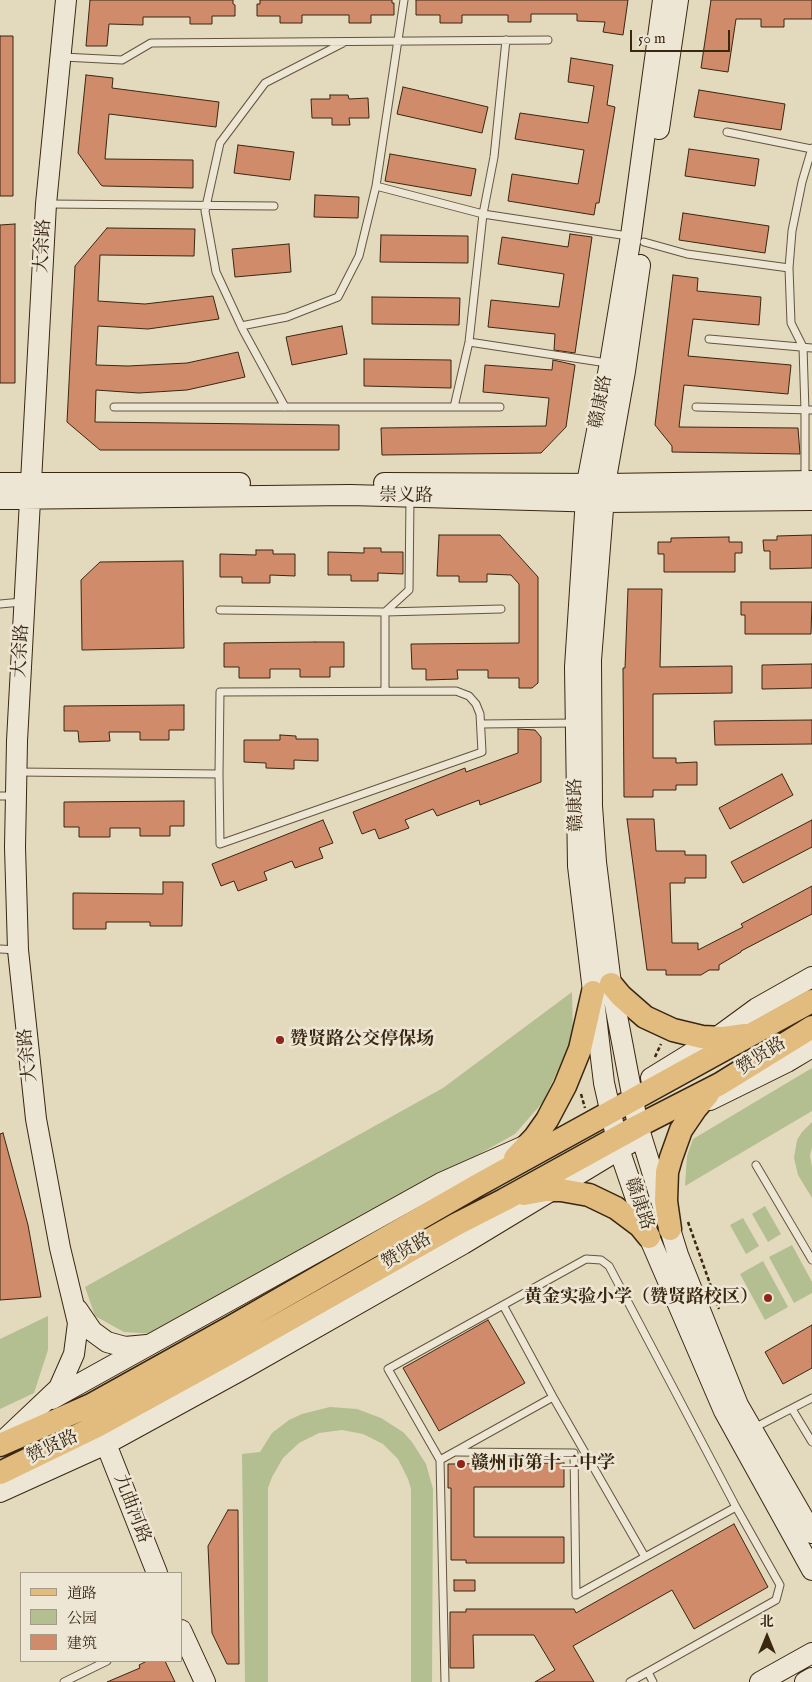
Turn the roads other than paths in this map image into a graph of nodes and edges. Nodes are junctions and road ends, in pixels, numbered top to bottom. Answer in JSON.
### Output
{"nodes":[{"id":1,"x":66,"y":0,"type":"edge"},
{"id":2,"x":404,"y":0,"type":"edge"},
{"id":3,"x":663,"y":0,"type":"edge"},
{"id":4,"x":678,"y":0,"type":"edge"},
{"id":5,"x":506,"y":40,"type":"junction"},
{"id":6,"x":548,"y":40,"type":"dead end"},
{"id":7,"x":398,"y":41,"type":"junction"},
{"id":8,"x":346,"y":42,"type":"junction"},
{"id":9,"x":60,"y":56,"type":"junction"},
{"id":10,"x":727,"y":132,"type":"dead end"},
{"id":11,"x":812,"y":149,"type":"edge"},
{"id":12,"x":376,"y":186,"type":"junction"},
{"id":13,"x":46,"y":204,"type":"junction"},
{"id":14,"x":206,"y":206,"type":"junction"},
{"id":15,"x":274,"y":206,"type":"dead end"},
{"id":16,"x":483,"y":214,"type":"junction"},
{"id":17,"x":637,"y":239,"type":"junction"},
{"id":18,"x":789,"y":268,"type":"junction"},
{"id":19,"x":241,"y":326,"type":"junction"},
{"id":20,"x":708,"y":339,"type":"dead end"},
{"id":21,"x":469,"y":342,"type":"junction"},
{"id":22,"x":803,"y":347,"type":"junction"},
{"id":23,"x":812,"y":348,"type":"edge"},
{"id":24,"x":610,"y":363,"type":"junction"},
{"id":25,"x":454,"y":406,"type":"junction"},
{"id":26,"x":114,"y":407,"type":"dead end"},
{"id":27,"x":285,"y":407,"type":"junction"},
{"id":28,"x":500,"y":407,"type":"dead end"},
{"id":29,"x":696,"y":407,"type":"dead end"},
{"id":30,"x":809,"y":411,"type":"edge"},
{"id":31,"x":808,"y":481,"type":"edge"},
{"id":32,"x":0,"y":483,"type":"edge"},
{"id":33,"x":30,"y":491,"type":"junction"},
{"id":34,"x":595,"y":493,"type":"junction"},
{"id":35,"x":410,"y":497,"type":"junction"},
{"id":36,"x":0,"y":499,"type":"edge"},
{"id":37,"x":812,"y":500,"type":"edge"},
{"id":38,"x":25,"y":602,"type":"junction"},
{"id":39,"x":0,"y":604,"type":"edge"},
{"id":40,"x":501,"y":609,"type":"dead end"},
{"id":41,"x":220,"y":610,"type":"dead end"},
{"id":42,"x":385,"y":612,"type":"junction"},
{"id":43,"x":385,"y":691,"type":"junction"},
{"id":44,"x":576,"y":723,"type":"junction"},
{"id":45,"x":481,"y":724,"type":"junction"},
{"id":46,"x":17,"y":772,"type":"junction"},
{"id":47,"x":219,"y":774,"type":"junction"},
{"id":48,"x":8,"y":796,"type":"edge"},
{"id":49,"x":9,"y":949,"type":"edge"},
{"id":50,"x":812,"y":977,"type":"edge"},
{"id":51,"x":602,"y":988,"type":"junction"},
{"id":52,"x":812,"y":1001,"type":"edge"},
{"id":53,"x":812,"y":1027,"type":"edge"},
{"id":54,"x":760,"y":1030,"type":"junction"},
{"id":55,"x":716,"y":1038,"type":"junction"},
{"id":56,"x":812,"y":1047,"type":"edge"},
{"id":57,"x":720,"y":1084,"type":"junction"},
{"id":58,"x":631,"y":1096,"type":"junction"},
{"id":59,"x":610,"y":1108,"type":"junction"},
{"id":60,"x":696,"y":1108,"type":"junction"},
{"id":61,"x":639,"y":1132,"type":"junction"},
{"id":62,"x":529,"y":1144,"type":"junction"},
{"id":63,"x":618,"y":1144,"type":"junction"},
{"id":64,"x":756,"y":1165,"type":"dead end"},
{"id":65,"x":478,"y":1185,"type":"junction"},
{"id":66,"x":551,"y":1190,"type":"junction"},
{"id":67,"x":504,"y":1200,"type":"junction"},
{"id":68,"x":678,"y":1222,"type":"junction"},
{"id":69,"x":649,"y":1237,"type":"junction"},
{"id":70,"x":812,"y":1260,"type":"edge"},
{"id":71,"x":72,"y":1298,"type":"junction"},
{"id":72,"x":503,"y":1305,"type":"junction"},
{"id":73,"x":233,"y":1326,"type":"junction"},
{"id":74,"x":156,"y":1343,"type":"junction"},
{"id":75,"x":228,"y":1354,"type":"junction"},
{"id":76,"x":191,"y":1397,"type":"junction"},
{"id":77,"x":553,"y":1397,"type":"junction"},
{"id":78,"x":812,"y":1398,"type":"edge"},
{"id":79,"x":40,"y":1406,"type":"junction"},
{"id":80,"x":792,"y":1409,"type":"junction"},
{"id":81,"x":0,"y":1424,"type":"edge"},
{"id":82,"x":752,"y":1429,"type":"junction"},
{"id":83,"x":812,"y":1442,"type":"edge"},
{"id":84,"x":106,"y":1444,"type":"junction"},
{"id":85,"x":0,"y":1445,"type":"edge"},
{"id":86,"x":582,"y":1449,"type":"junction"},
{"id":87,"x":456,"y":1452,"type":"junction"},
{"id":88,"x":574,"y":1453,"type":"junction"},
{"id":89,"x":440,"y":1460,"type":"junction"},
{"id":90,"x":0,"y":1472,"type":"edge"},
{"id":91,"x":45,"y":1472,"type":"junction"},
{"id":92,"x":0,"y":1479,"type":"edge"},
{"id":93,"x":0,"y":1492,"type":"edge"},
{"id":94,"x":736,"y":1507,"type":"junction"},
{"id":95,"x":812,"y":1533,"type":"edge"},
{"id":96,"x":644,"y":1557,"type":"junction"},
{"id":97,"x":812,"y":1570,"type":"edge"},
{"id":98,"x":157,"y":1572,"type":"edge"},
{"id":99,"x":182,"y":1632,"type":"edge"},
{"id":100,"x":812,"y":1652,"type":"edge"},
{"id":101,"x":105,"y":1662,"type":"edge"},
{"id":102,"x":648,"y":1672,"type":"junction"},
{"id":103,"x":812,"y":1678,"type":"edge"},
{"id":104,"x":64,"y":1682,"type":"edge"},
{"id":105,"x":205,"y":1682,"type":"edge"},
{"id":106,"x":445,"y":1682,"type":"edge"},
{"id":107,"x":630,"y":1682,"type":"edge"},
{"id":108,"x":653,"y":1682,"type":"edge"},
{"id":109,"x":760,"y":1682,"type":"edge"},
{"id":110,"x":805,"y":1682,"type":"edge"}],
"edges":[{"from":1,"to":9,"type":"main road","name":"大余路"},
{"from":2,"to":7,"type":"lane"},
{"from":3,"to":17,"type":"main road","name":"赣康路"},
{"from":4,"to":17,"type":"main road","name":"赣康路"},
{"from":5,"to":6,"type":"lane"},
{"from":5,"to":7,"type":"lane"},
{"from":5,"to":16,"type":"lane"},
{"from":7,"to":8,"type":"lane"},
{"from":7,"to":12,"type":"lane"},
{"from":8,"to":9,"type":"lane"},
{"from":8,"to":14,"type":"lane"},
{"from":9,"to":13,"type":"main road","name":"大余路"},
{"from":10,"to":11,"type":"lane"},
{"from":11,"to":18,"type":"lane"},
{"from":12,"to":16,"type":"lane"},
{"from":12,"to":19,"type":"lane"},
{"from":13,"to":14,"type":"lane"},
{"from":13,"to":33,"type":"main road","name":"大余路"},
{"from":14,"to":15,"type":"lane"},
{"from":14,"to":19,"type":"lane"},
{"from":16,"to":17,"type":"lane"},
{"from":16,"to":21,"type":"lane"},
{"from":17,"to":18,"type":"lane"},
{"from":17,"to":24,"type":"main road","name":"赣康路"},
{"from":17,"to":34,"type":"main road","name":"赣康路"},
{"from":18,"to":22,"type":"lane"},
{"from":19,"to":27,"type":"lane"},
{"from":20,"to":22,"type":"lane"},
{"from":21,"to":24,"type":"lane"},
{"from":21,"to":25,"type":"lane"},
{"from":22,"to":23,"type":"lane"},
{"from":22,"to":30,"type":"lane"},
{"from":24,"to":34,"type":"main road","name":"赣康路"},
{"from":25,"to":27,"type":"lane"},
{"from":25,"to":28,"type":"lane"},
{"from":26,"to":27,"type":"lane"},
{"from":29,"to":30,"type":"lane"},
{"from":30,"to":31,"type":"lane"},
{"from":31,"to":34,"type":"main road","name":"崇义路"},
{"from":32,"to":33,"type":"main road","name":"崇义路"},
{"from":33,"to":34,"type":"main road","name":"崇义路"},
{"from":33,"to":35,"type":"main road","name":"崇义路"},
{"from":33,"to":36,"type":"main road","name":"崇义路"},
{"from":33,"to":38,"type":"main road","name":"大余路"},
{"from":34,"to":35,"type":"main road","name":"崇义路"},
{"from":34,"to":37,"type":"main road","name":"崇义路"},
{"from":34,"to":44,"type":"main road","name":"赣康路"},
{"from":34,"to":51,"type":"main road","name":"赣康路"},
{"from":35,"to":42,"type":"lane"},
{"from":38,"to":39,"type":"lane"},
{"from":38,"to":46,"type":"main road","name":"大余路"},
{"from":40,"to":42,"type":"lane"},
{"from":41,"to":42,"type":"lane"},
{"from":42,"to":43,"type":"lane"},
{"from":43,"to":45,"type":"lane"},
{"from":43,"to":47,"type":"lane"},
{"from":44,"to":45,"type":"lane"},
{"from":44,"to":51,"type":"main road","name":"赣康路"},
{"from":45,"to":47,"type":"lane"},
{"from":46,"to":47,"type":"lane"},
{"from":46,"to":48,"type":"main road","name":"大余路"},
{"from":48,"to":49,"type":"main road","name":"大余路"},
{"from":49,"to":71,"type":"main road","name":"大余路"},
{"from":50,"to":55,"type":"main road"},
{"from":51,"to":55,"type":"main road"},
{"from":51,"to":58,"type":"main road","name":"赣康路"},
{"from":51,"to":59,"type":"main road","name":"赣康路"},
{"from":51,"to":62,"type":"main road"},
{"from":52,"to":54,"type":"main road","name":"赞贤路"},
{"from":53,"to":57,"type":"main road","name":"赞贤路"},
{"from":54,"to":55,"type":"main road"},
{"from":54,"to":58,"type":"main road","name":"赞贤路"},
{"from":55,"to":58,"type":"main road"},
{"from":56,"to":60,"type":"main road"},
{"from":57,"to":60,"type":"main road"},
{"from":57,"to":61,"type":"main road","name":"赞贤路"},
{"from":58,"to":59,"type":"main road","name":"赞贤路"},
{"from":58,"to":61,"type":"main road","name":"赣康路"},
{"from":59,"to":62,"type":"main road"},
{"from":59,"to":63,"type":"main road","name":"赣康路"},
{"from":59,"to":65,"type":"main road","name":"赞贤路"},
{"from":60,"to":61,"type":"main road"},
{"from":60,"to":68,"type":"main road"},
{"from":61,"to":63,"type":"main road","name":"赞贤路"},
{"from":61,"to":68,"type":"main road","name":"赣康路"},
{"from":62,"to":65,"type":"main road"},
{"from":62,"to":74,"type":"main road"},
{"from":63,"to":66,"type":"main road"},
{"from":63,"to":67,"type":"main road","name":"赞贤路"},
{"from":63,"to":69,"type":"main road","name":"赣康路"},
{"from":64,"to":70,"type":"lane"},
{"from":65,"to":73,"type":"main road","name":"赞贤路"},
{"from":66,"to":67,"type":"main road"},
{"from":66,"to":69,"type":"main road"},
{"from":66,"to":76,"type":"main road"},
{"from":67,"to":75,"type":"main road","name":"赞贤路"},
{"from":68,"to":82,"type":"main road","name":"赣康路"},
{"from":69,"to":97,"type":"main road","name":"赣康路"},
{"from":71,"to":74,"type":"main road"},
{"from":71,"to":79,"type":"main road"},
{"from":72,"to":77,"type":"lane"},
{"from":72,"to":89,"type":"lane"},
{"from":72,"to":94,"type":"lane"},
{"from":73,"to":74,"type":"main road"},
{"from":73,"to":85,"type":"main road","name":"赞贤路"},
{"from":74,"to":79,"type":"main road"},
{"from":75,"to":76,"type":"main road"},
{"from":75,"to":90,"type":"main road","name":"赞贤路"},
{"from":76,"to":84,"type":"main road"},
{"from":77,"to":86,"type":"lane"},
{"from":77,"to":87,"type":"lane"},
{"from":78,"to":80,"type":"lane"},
{"from":79,"to":81,"type":"main road"},
{"from":79,"to":85,"type":"main road"},
{"from":80,"to":82,"type":"lane"},
{"from":80,"to":83,"type":"lane"},
{"from":82,"to":95,"type":"main road","name":"赣康路"},
{"from":84,"to":91,"type":"main road"},
{"from":84,"to":98,"type":"main road","name":"九曲河路"},
{"from":86,"to":88,"type":"lane"},
{"from":86,"to":96,"type":"lane"},
{"from":87,"to":88,"type":"lane"},
{"from":87,"to":89,"type":"lane"},
{"from":88,"to":96,"type":"lane"},
{"from":89,"to":106,"type":"lane"},
{"from":91,"to":92,"type":"main road"},
{"from":91,"to":93,"type":"main road"},
{"from":94,"to":96,"type":"lane"},
{"from":94,"to":102,"type":"lane"},
{"from":99,"to":105,"type":"main road"},
{"from":100,"to":109,"type":"main road"},
{"from":101,"to":104,"type":"lane"},
{"from":102,"to":107,"type":"lane"},
{"from":102,"to":108,"type":"lane"},
{"from":103,"to":110,"type":"main road"}]}
